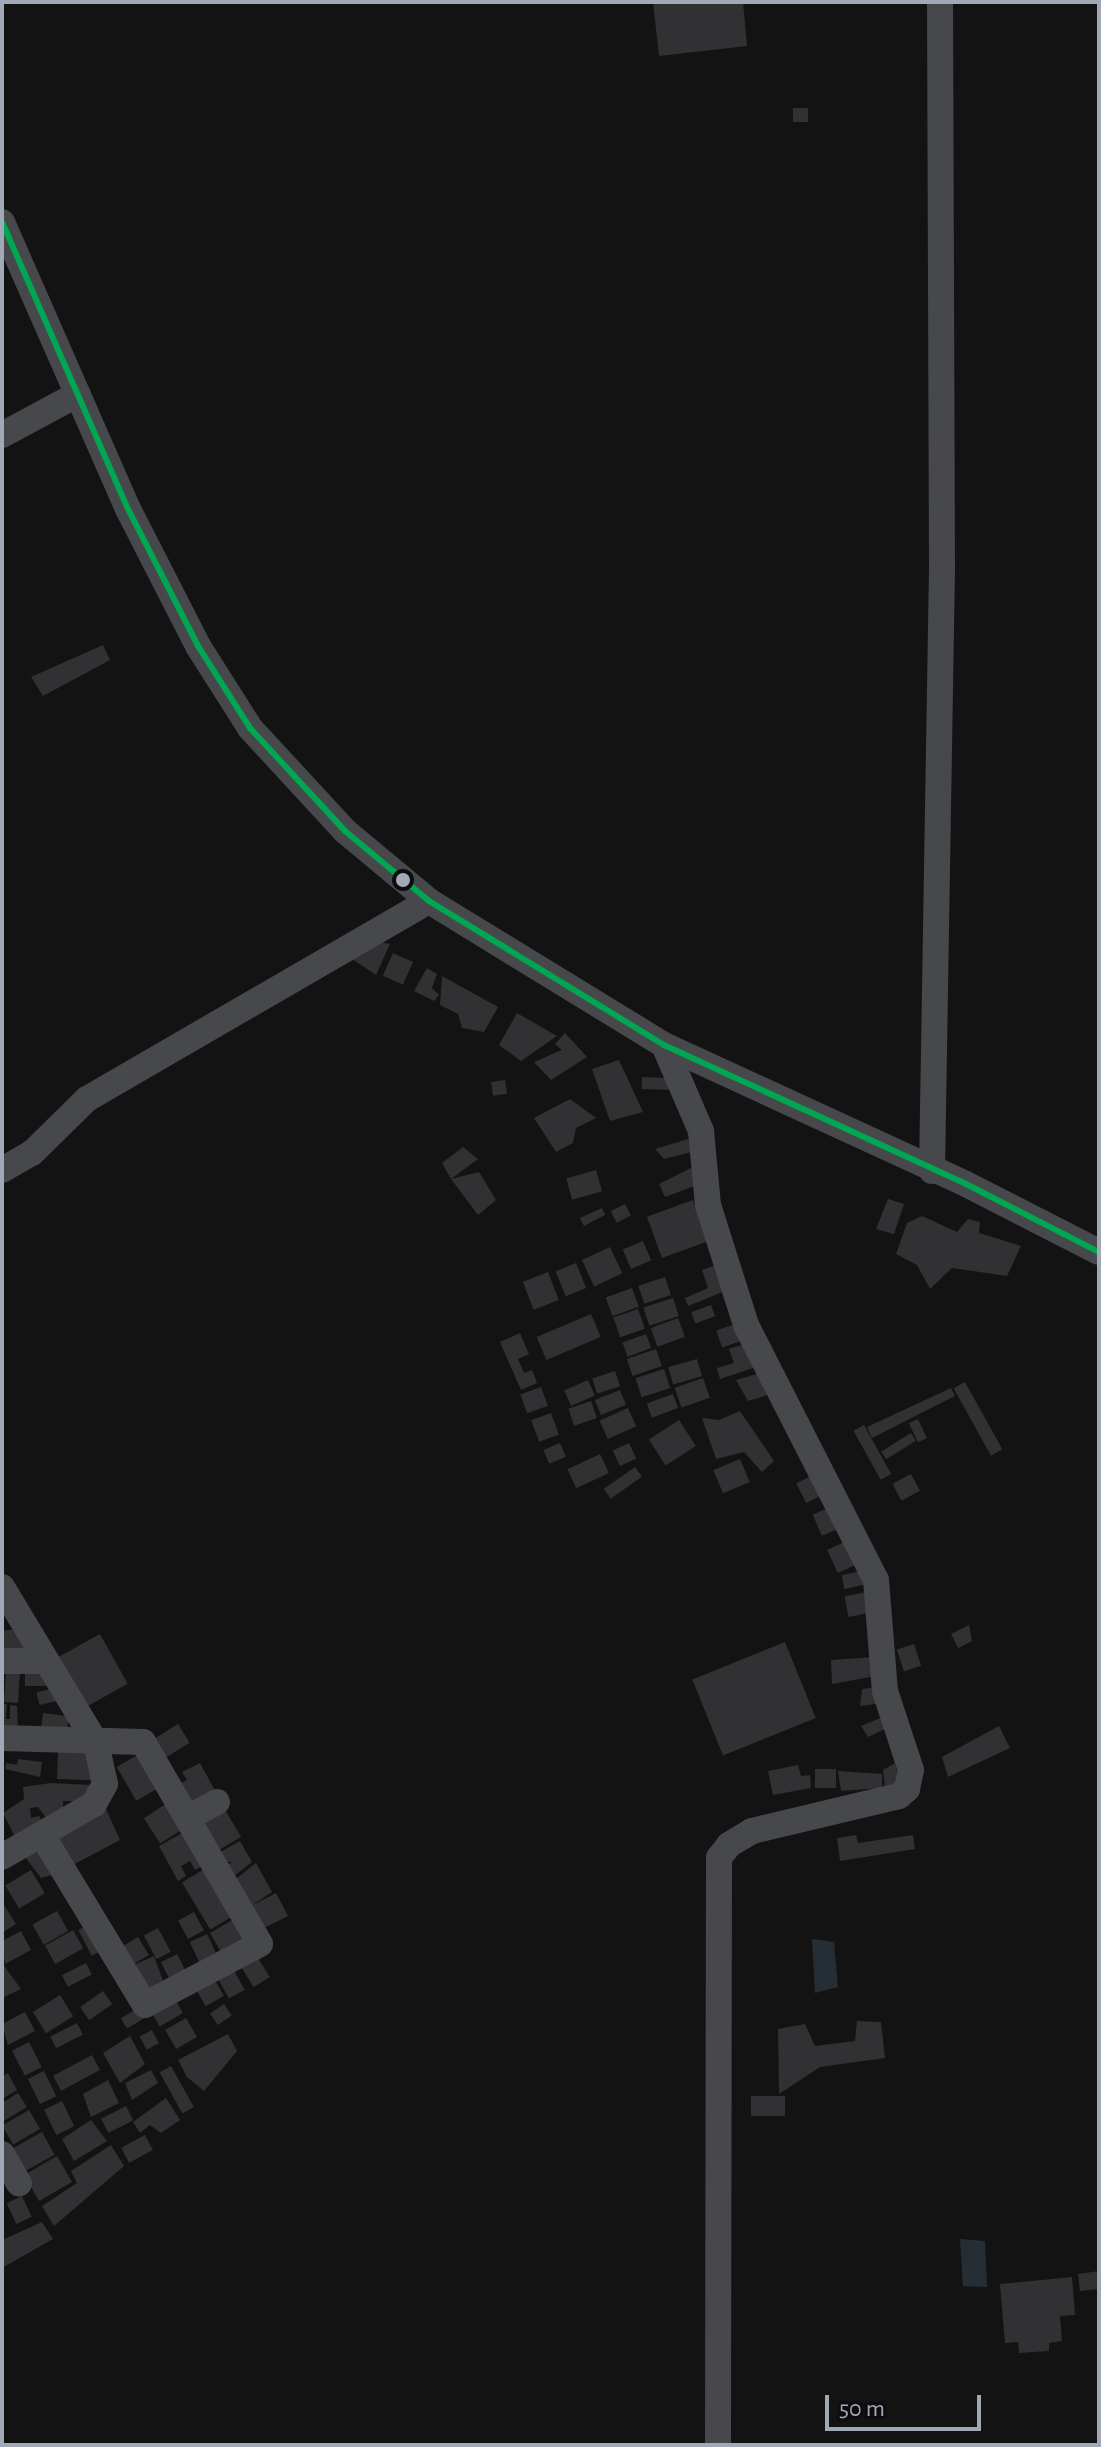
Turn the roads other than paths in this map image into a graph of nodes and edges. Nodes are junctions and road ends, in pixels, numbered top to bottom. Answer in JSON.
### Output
{"nodes":[{"id":1,"x":940,"y":2,"type":"edge"},
{"id":2,"x":2,"y":222,"type":"edge"},
{"id":3,"x":78,"y":394,"type":"junction"},
{"id":4,"x":2,"y":435,"type":"edge"},
{"id":5,"x":429,"y":901,"type":"junction"},
{"id":6,"x":664,"y":1045,"type":"junction"},
{"id":7,"x":2,"y":1170,"type":"edge"},
{"id":8,"x":932,"y":1171,"type":"junction"},
{"id":9,"x":1099,"y":1252,"type":"edge"},
{"id":10,"x":2,"y":1587,"type":"edge"},
{"id":11,"x":2,"y":1661,"type":"edge"},
{"id":12,"x":46,"y":1661,"type":"junction"},
{"id":13,"x":2,"y":1738,"type":"edge"},
{"id":14,"x":96,"y":1743,"type":"junction"},
{"id":15,"x":217,"y":1802,"type":"dead end"},
{"id":16,"x":187,"y":1818,"type":"junction"},
{"id":17,"x":42,"y":1835,"type":"junction"},
{"id":18,"x":2,"y":1857,"type":"edge"},
{"id":19,"x":2,"y":2154,"type":"edge"},
{"id":20,"x":19,"y":2183,"type":"dead end"},
{"id":21,"x":718,"y":2445,"type":"edge"}],
"edges":[{"from":1,"to":8,"type":"street"},
{"from":2,"to":3,"type":"street"},
{"from":3,"to":4,"type":"street"},
{"from":3,"to":5,"type":"street"},
{"from":5,"to":6,"type":"street"},
{"from":5,"to":7,"type":"street"},
{"from":6,"to":8,"type":"street"},
{"from":6,"to":21,"type":"street"},
{"from":8,"to":9,"type":"street"},
{"from":10,"to":12,"type":"street"},
{"from":11,"to":12,"type":"street"},
{"from":12,"to":14,"type":"street"},
{"from":13,"to":14,"type":"street"},
{"from":14,"to":16,"type":"street"},
{"from":14,"to":17,"type":"street"},
{"from":15,"to":16,"type":"street"},
{"from":16,"to":17,"type":"street"},
{"from":17,"to":18,"type":"street"},
{"from":19,"to":20,"type":"street"}]}
